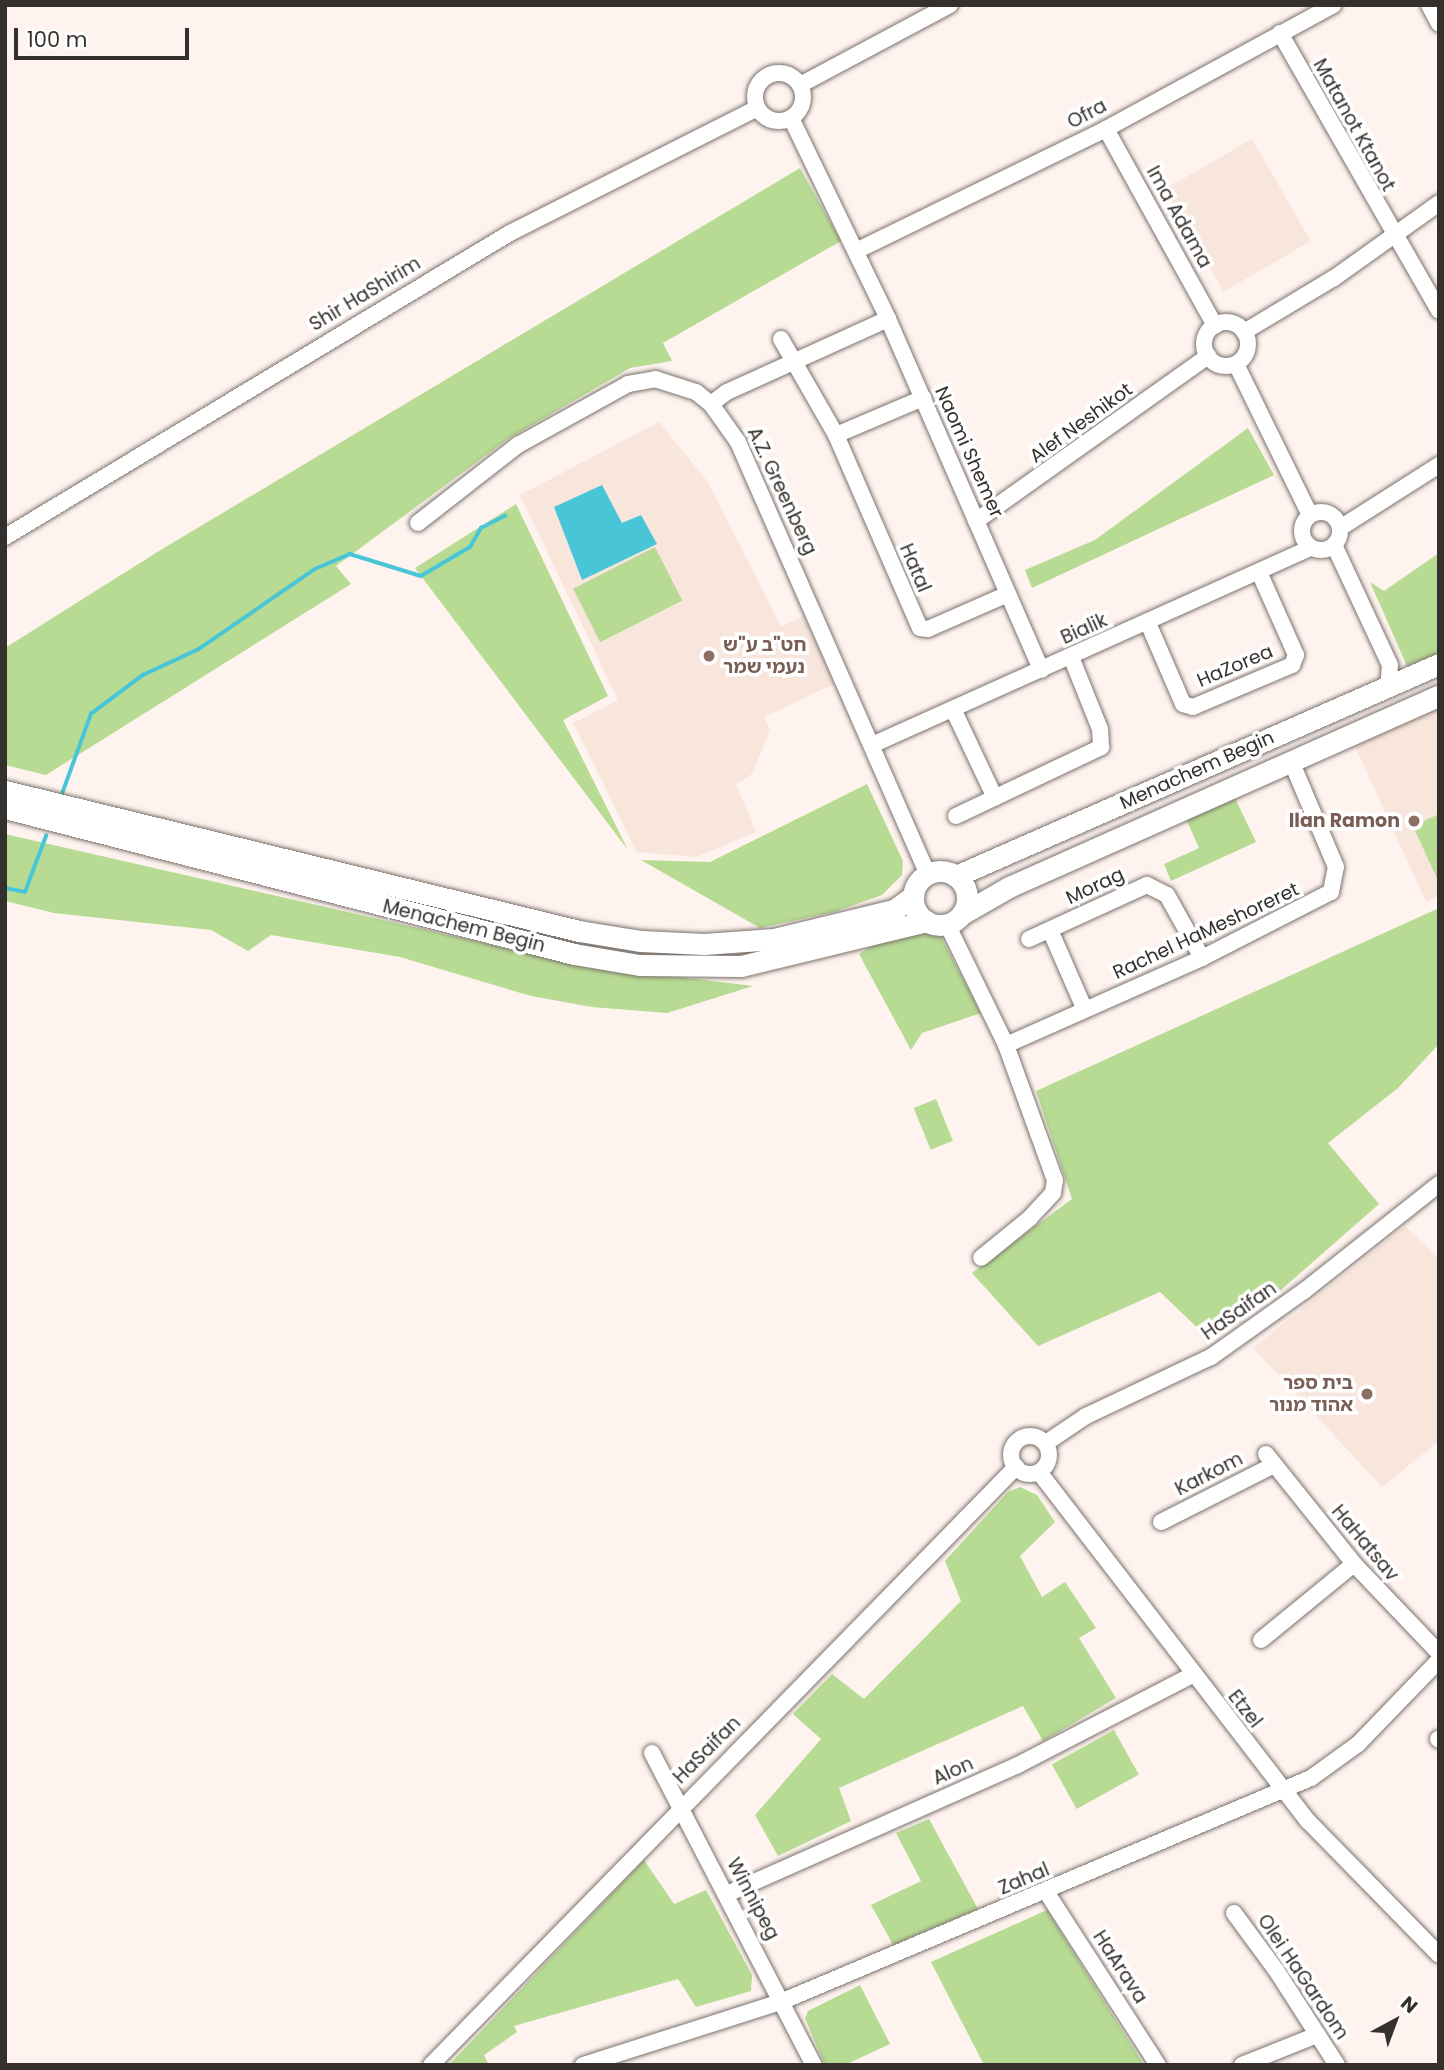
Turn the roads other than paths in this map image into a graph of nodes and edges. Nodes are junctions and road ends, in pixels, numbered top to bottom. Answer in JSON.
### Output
{"nodes":[{"id":1,"x":950,"y":5,"type":"edge"},
{"id":2,"x":1333,"y":5,"type":"edge"},
{"id":3,"x":1429,"y":5,"type":"edge"},
{"id":4,"x":1439,"y":24,"type":"edge"},
{"id":5,"x":1280,"y":33,"type":"junction"},
{"id":6,"x":800,"y":85,"type":"junction"},
{"id":7,"x":758,"y":108,"type":"junction"},
{"id":8,"x":791,"y":118,"type":"junction"},
{"id":9,"x":1106,"y":129,"type":"junction"},
{"id":10,"x":1439,"y":203,"type":"edge"},
{"id":11,"x":1392,"y":236,"type":"junction"},
{"id":12,"x":856,"y":251,"type":"junction"},
{"id":13,"x":1439,"y":311,"type":"edge"},
{"id":14,"x":888,"y":319,"type":"junction"},
{"id":15,"x":1215,"y":326,"type":"junction"},
{"id":16,"x":1244,"y":332,"type":"junction"},
{"id":17,"x":780,"y":339,"type":"dead end"},
{"id":18,"x":1208,"y":356,"type":"junction"},
{"id":19,"x":794,"y":362,"type":"junction"},
{"id":20,"x":1236,"y":364,"type":"junction"},
{"id":21,"x":923,"y":398,"type":"junction"},
{"id":22,"x":711,"y":404,"type":"junction"},
{"id":23,"x":836,"y":435,"type":"junction"},
{"id":24,"x":1439,"y":465,"type":"edge"},
{"id":25,"x":1310,"y":516,"type":"junction"},
{"id":26,"x":976,"y":521,"type":"junction"},
{"id":27,"x":418,"y":523,"type":"dead end"},
{"id":28,"x":1340,"y":528,"type":"junction"},
{"id":29,"x":5,"y":537,"type":"edge"},
{"id":30,"x":1323,"y":548,"type":"junction"},
{"id":31,"x":1260,"y":574,"type":"junction"},
{"id":32,"x":1008,"y":594,"type":"junction"},
{"id":33,"x":1148,"y":623,"type":"junction"},
{"id":34,"x":1070,"y":657,"type":"junction"},
{"id":35,"x":1439,"y":664,"type":"edge"},
{"id":36,"x":1041,"y":670,"type":"junction"},
{"id":37,"x":1389,"y":676,"type":"junction"},
{"id":38,"x":1439,"y":696,"type":"edge"},
{"id":39,"x":953,"y":709,"type":"junction"},
{"id":40,"x":872,"y":745,"type":"junction"},
{"id":41,"x":1291,"y":761,"type":"junction"},
{"id":42,"x":5,"y":791,"type":"edge"},
{"id":43,"x":995,"y":798,"type":"junction"},
{"id":44,"x":5,"y":808,"type":"edge"},
{"id":45,"x":956,"y":816,"type":"dead end"},
{"id":46,"x":929,"y":874,"type":"junction"},
{"id":47,"x":956,"y":876,"type":"junction"},
{"id":48,"x":913,"y":896,"type":"junction"},
{"id":49,"x":945,"y":920,"type":"junction"},
{"id":50,"x":1050,"y":930,"type":"junction"},
{"id":51,"x":1029,"y":939,"type":"dead end"},
{"id":52,"x":1202,"y":958,"type":"junction"},
{"id":53,"x":1085,"y":1010,"type":"junction"},
{"id":54,"x":1006,"y":1045,"type":"junction"},
{"id":55,"x":1439,"y":1184,"type":"edge"},
{"id":56,"x":982,"y":1258,"type":"dead end"},
{"id":57,"x":1046,"y":1443,"type":"junction"},
{"id":58,"x":1270,"y":1459,"type":"joint"},
{"id":59,"x":1016,"y":1467,"type":"junction"},
{"id":60,"x":1039,"y":1472,"type":"junction"},
{"id":61,"x":1161,"y":1521,"type":"dead end"},
{"id":62,"x":1353,"y":1564,"type":"junction"},
{"id":63,"x":1261,"y":1640,"type":"dead end"},
{"id":64,"x":1439,"y":1653,"type":"edge"},
{"id":65,"x":1439,"y":1660,"type":"edge"},
{"id":66,"x":1192,"y":1675,"type":"junction"},
{"id":67,"x":652,"y":1753,"type":"dead end"},
{"id":68,"x":1283,"y":1791,"type":"junction"},
{"id":69,"x":681,"y":1806,"type":"junction"},
{"id":70,"x":1047,"y":1893,"type":"junction"},
{"id":71,"x":727,"y":1894,"type":"junction"},
{"id":72,"x":1234,"y":1913,"type":"dead end"},
{"id":73,"x":1439,"y":1955,"type":"edge"},
{"id":74,"x":783,"y":2001,"type":"junction"},
{"id":75,"x":1317,"y":2035,"type":"junction"},
{"id":76,"x":431,"y":2065,"type":"edge"},
{"id":77,"x":583,"y":2065,"type":"edge"},
{"id":78,"x":814,"y":2065,"type":"edge"},
{"id":79,"x":1158,"y":2065,"type":"edge"},
{"id":80,"x":1241,"y":2065,"type":"edge"},
{"id":81,"x":1337,"y":2065,"type":"edge"}],
"edges":[{"from":1,"to":6,"type":"street"},
{"from":2,"to":5,"type":"street","name":"Ofra"},
{"from":3,"to":4,"type":"street"},
{"from":5,"to":9,"type":"street","name":"Ofra"},
{"from":5,"to":11,"type":"street","name":"Matanot Ktanot"},
{"from":6,"to":7,"type":"street"},
{"from":6,"to":8,"type":"street"},
{"from":7,"to":8,"type":"street"},
{"from":7,"to":29,"type":"street","name":"Shir HaShirim"},
{"from":8,"to":12,"type":"street","name":"Naomi Shemer"},
{"from":9,"to":12,"type":"street","name":"Ofra"},
{"from":9,"to":15,"type":"street","name":"Ima Adama"},
{"from":10,"to":11,"type":"street"},
{"from":11,"to":13,"type":"street"},
{"from":11,"to":16,"type":"street"},
{"from":12,"to":14,"type":"street","name":"Naomi Shemer"},
{"from":14,"to":19,"type":"street"},
{"from":14,"to":21,"type":"street","name":"Naomi Shemer"},
{"from":15,"to":16,"type":"street"},
{"from":15,"to":18,"type":"street"},
{"from":16,"to":20,"type":"street"},
{"from":17,"to":19,"type":"street","name":"Hatal"},
{"from":18,"to":20,"type":"street"},
{"from":18,"to":26,"type":"street","name":"Alef Neshikot"},
{"from":19,"to":22,"type":"street"},
{"from":19,"to":23,"type":"street","name":"Hatal"},
{"from":20,"to":25,"type":"street"},
{"from":21,"to":23,"type":"street"},
{"from":21,"to":26,"type":"street","name":"Naomi Shemer"},
{"from":22,"to":27,"type":"street","name":"A.Z. Greenberg"},
{"from":22,"to":40,"type":"street","name":"A.Z. Greenberg"},
{"from":23,"to":32,"type":"street","name":"Hatal"},
{"from":24,"to":28,"type":"street"},
{"from":25,"to":28,"type":"street"},
{"from":25,"to":30,"type":"street"},
{"from":26,"to":32,"type":"street","name":"Naomi Shemer"},
{"from":28,"to":30,"type":"street"},
{"from":30,"to":31,"type":"street","name":"Bialik"},
{"from":30,"to":37,"type":"street"},
{"from":31,"to":33,"type":"street","name":"Bialik"},
{"from":31,"to":33,"type":"street","name":"HaZorea"},
{"from":32,"to":36,"type":"street","name":"Naomi Shemer"},
{"from":33,"to":34,"type":"street","name":"Bialik"},
{"from":34,"to":36,"type":"street","name":"Bialik"},
{"from":34,"to":43,"type":"street"},
{"from":35,"to":37,"type":"main road","name":"Menachem Begin"},
{"from":36,"to":39,"type":"street","name":"Bialik"},
{"from":37,"to":47,"type":"main road","name":"Menachem Begin"},
{"from":38,"to":41,"type":"main road","name":"Menachem Begin"},
{"from":39,"to":40,"type":"street","name":"Bialik"},
{"from":39,"to":43,"type":"street"},
{"from":40,"to":46,"type":"street","name":"A.Z. Greenberg"},
{"from":41,"to":49,"type":"main road","name":"Menachem Begin"},
{"from":41,"to":52,"type":"street","name":"Rachel HaMeshoreret"},
{"from":42,"to":48,"type":"main road","name":"Menachem Begin"},
{"from":43,"to":45,"type":"street"},
{"from":44,"to":49,"type":"main road","name":"Menachem Begin"},
{"from":46,"to":47,"type":"main road"},
{"from":46,"to":48,"type":"main road"},
{"from":47,"to":49,"type":"main road"},
{"from":48,"to":49,"type":"main road"},
{"from":49,"to":54,"type":"street"},
{"from":50,"to":51,"type":"street","name":"Morag"},
{"from":50,"to":52,"type":"street","name":"Morag"},
{"from":50,"to":53,"type":"street"},
{"from":52,"to":53,"type":"street","name":"Rachel HaMeshoreret"},
{"from":53,"to":54,"type":"street","name":"Rachel HaMeshoreret"},
{"from":54,"to":56,"type":"street"},
{"from":55,"to":57,"type":"street","name":"HaSaifan"},
{"from":57,"to":59,"type":"street"},
{"from":57,"to":60,"type":"street"},
{"from":58,"to":61,"type":"street","name":"Karkom"},
{"from":58,"to":62,"type":"street","name":"HaHatsav"},
{"from":59,"to":60,"type":"street"},
{"from":59,"to":69,"type":"street","name":"HaSaifan"},
{"from":60,"to":66,"type":"street","name":"Etzel"},
{"from":62,"to":63,"type":"street"},
{"from":62,"to":64,"type":"street","name":"HaHatsav"},
{"from":65,"to":68,"type":"street","name":"Zahal"},
{"from":66,"to":68,"type":"street","name":"Etzel"},
{"from":66,"to":71,"type":"street","name":"Alon"},
{"from":67,"to":69,"type":"street","name":"Winnipeg"},
{"from":68,"to":70,"type":"street","name":"Zahal"},
{"from":68,"to":73,"type":"street","name":"Etzel"},
{"from":69,"to":71,"type":"street","name":"Winnipeg"},
{"from":69,"to":76,"type":"street","name":"HaSaifan"},
{"from":70,"to":74,"type":"street","name":"Zahal"},
{"from":70,"to":79,"type":"street","name":"HaArava"},
{"from":71,"to":74,"type":"street","name":"Winnipeg"},
{"from":72,"to":75,"type":"street","name":"Olei HaGardom"},
{"from":74,"to":77,"type":"street","name":"Zahal"},
{"from":74,"to":78,"type":"street","name":"Winnipeg"},
{"from":75,"to":80,"type":"street"},
{"from":75,"to":81,"type":"street","name":"Olei HaGardom"}]}
